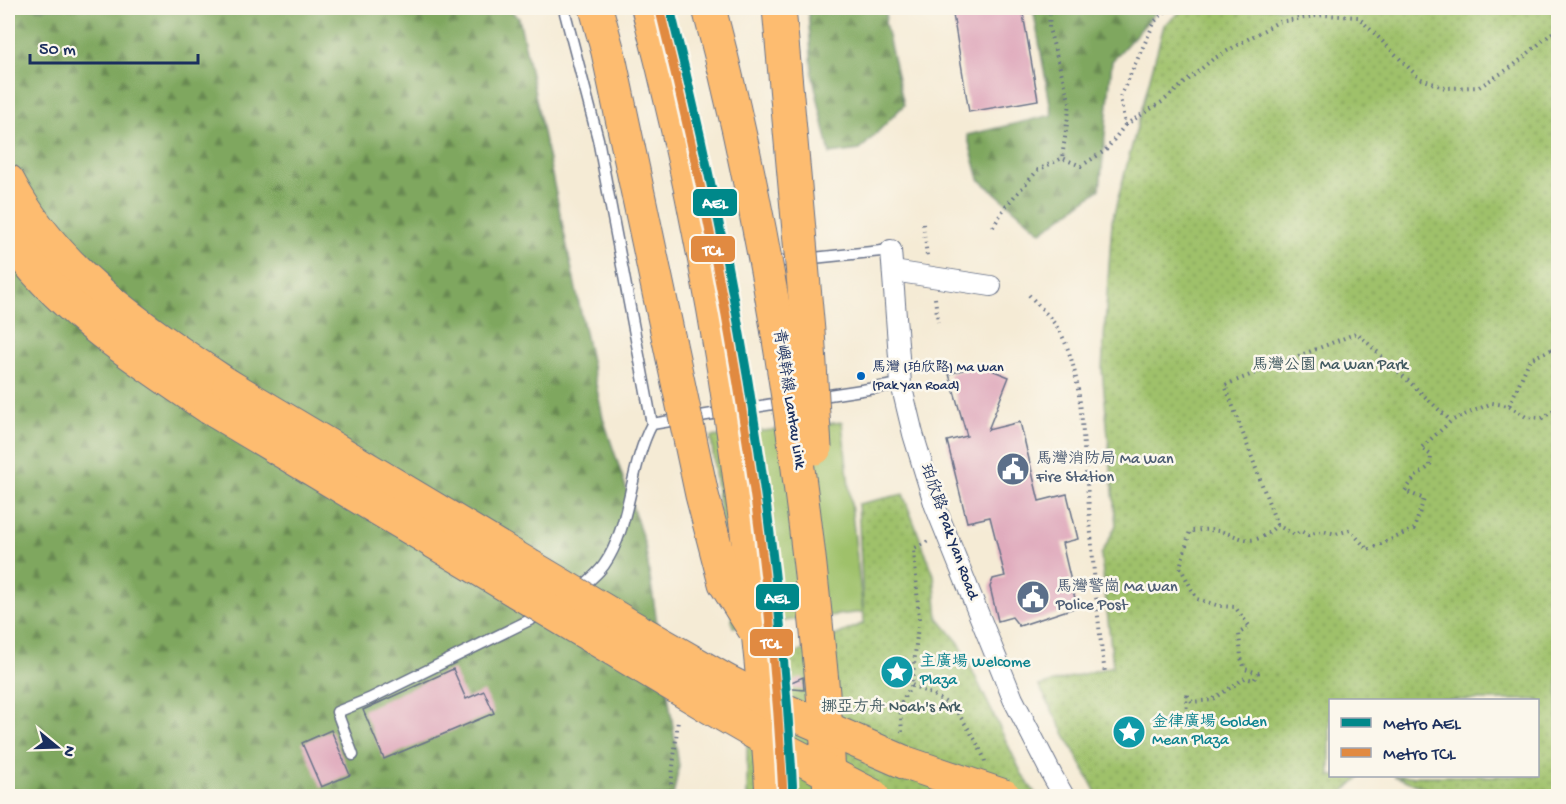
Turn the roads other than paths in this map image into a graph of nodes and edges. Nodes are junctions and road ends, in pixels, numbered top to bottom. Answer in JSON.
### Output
{"nodes":[{"id":1,"x":562,"y":8,"type":"edge"},
{"id":2,"x":596,"y":8,"type":"edge"},
{"id":3,"x":648,"y":8,"type":"edge"},
{"id":4,"x":709,"y":8,"type":"edge"},
{"id":5,"x":779,"y":8,"type":"edge"},
{"id":6,"x":8,"y":182,"type":"edge"},
{"id":7,"x":8,"y":237,"type":"edge"},
{"id":8,"x":891,"y":250,"type":"joint"},
{"id":9,"x":774,"y":262,"type":"dead end"},
{"id":10,"x":893,"y":271,"type":"junction"},
{"id":11,"x":991,"y":286,"type":"dead end"},
{"id":12,"x":901,"y":384,"type":"junction"},
{"id":13,"x":219,"y":397,"type":"junction"},
{"id":14,"x":652,"y":424,"type":"junction"},
{"id":15,"x":817,"y":630,"type":"junction"},
{"id":16,"x":759,"y":636,"type":"junction"},
{"id":17,"x":353,"y":755,"type":"dead end"},
{"id":18,"x":772,"y":796,"type":"edge"},
{"id":19,"x":831,"y":796,"type":"edge"},
{"id":20,"x":873,"y":796,"type":"edge"},
{"id":21,"x":1004,"y":796,"type":"edge"},
{"id":22,"x":1064,"y":796,"type":"edge"}],
"edges":[{"from":1,"to":14,"type":"lane"},
{"from":2,"to":16,"type":"highway","bridge":true},
{"from":3,"to":16,"type":"highway","bridge":true},
{"from":4,"to":15,"type":"highway","name":"青嶼幹線 Lantau Link","bridge":true},
{"from":5,"to":15,"type":"highway","bridge":true},
{"from":6,"to":13,"type":"highway"},
{"from":7,"to":13,"type":"highway"},
{"from":8,"to":9,"type":"lane"},
{"from":8,"to":10,"type":"street","name":"珀欣路 Pak Yan Road"},
{"from":10,"to":11,"type":"street"},
{"from":10,"to":12,"type":"street","name":"珀欣路 Pak Yan Road"},
{"from":12,"to":14,"type":"lane"},
{"from":12,"to":22,"type":"street","name":"珀欣路 Pak Yan Road"},
{"from":13,"to":20,"type":"highway","bridge":true},
{"from":13,"to":21,"type":"highway","bridge":true},
{"from":14,"to":17,"type":"lane"},
{"from":15,"to":19,"type":"highway","name":"青嶼幹線 Lantau Link","bridge":true},
{"from":16,"to":18,"type":"highway","bridge":true}]}
